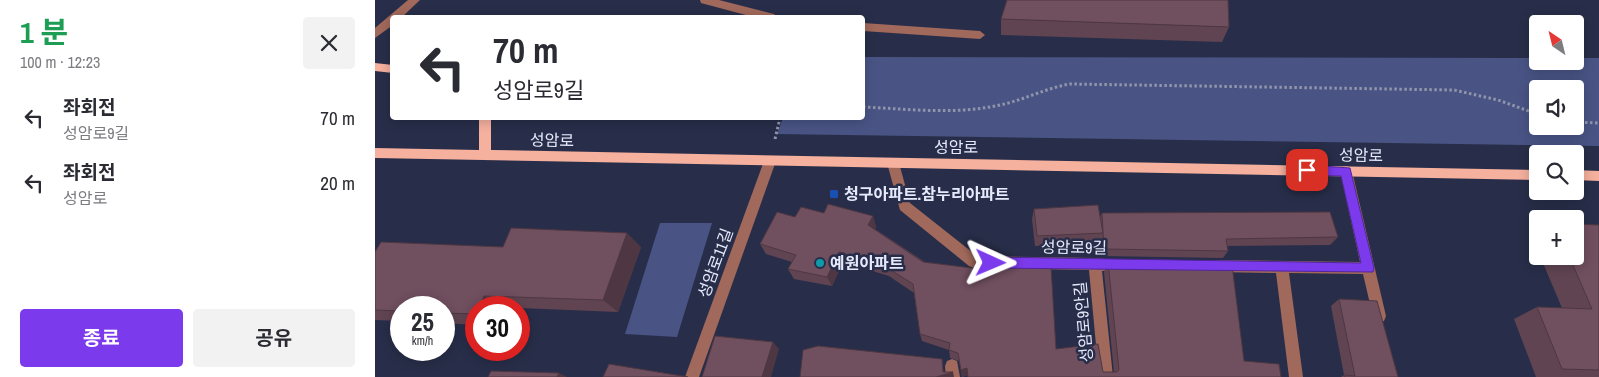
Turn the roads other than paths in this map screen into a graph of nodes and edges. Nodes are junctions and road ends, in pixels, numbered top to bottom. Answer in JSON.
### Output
{"nodes":[{"id":1,"x":415,"y":0,"type":"edge"},
{"id":2,"x":705,"y":0,"type":"edge"},
{"id":3,"x":397,"y":15,"type":"edge"},
{"id":4,"x":762,"y":15,"type":"edge"},
{"id":5,"x":390,"y":21,"type":"edge"},
{"id":6,"x":865,"y":27,"type":"edge"},
{"id":7,"x":375,"y":34,"type":"edge"},
{"id":8,"x":980,"y":35,"type":"dead end"},
{"id":9,"x":375,"y":67,"type":"edge"},
{"id":10,"x":390,"y":69,"type":"edge"},
{"id":11,"x":485,"y":120,"type":"edge"},
{"id":12,"x":375,"y":153,"type":"edge"},
{"id":13,"x":485,"y":156,"type":"junction"},
{"id":14,"x":770,"y":161,"type":"junction"},
{"id":15,"x":893,"y":163,"type":"junction"},
{"id":16,"x":1346,"y":171,"type":"junction"},
{"id":17,"x":1529,"y":175,"type":"edge"},
{"id":18,"x":1584,"y":175,"type":"edge"},
{"id":19,"x":1599,"y":176,"type":"edge"},
{"id":20,"x":1095,"y":264,"type":"junction"},
{"id":21,"x":1135,"y":265,"type":"edge"},
{"id":22,"x":1203,"y":266,"type":"edge"},
{"id":23,"x":1282,"y":267,"type":"junction"},
{"id":24,"x":1368,"y":268,"type":"junction"},
{"id":25,"x":1383,"y":332,"type":"edge"},
{"id":26,"x":692,"y":377,"type":"edge"},
{"id":27,"x":1106,"y":377,"type":"edge"},
{"id":28,"x":1296,"y":377,"type":"edge"}],
"edges":[{"from":1,"to":3,"type":"street"},
{"from":2,"to":4,"type":"street"},
{"from":5,"to":7,"type":"street"},
{"from":6,"to":8,"type":"street"},
{"from":9,"to":10,"type":"main road"},
{"from":11,"to":13,"type":"main road"},
{"from":12,"to":13,"type":"main road","name":"성암로"},
{"from":13,"to":14,"type":"main road","name":"성암로"},
{"from":14,"to":15,"type":"main road","name":"성암로"},
{"from":14,"to":26,"type":"street","name":"성암로11길"},
{"from":15,"to":16,"type":"main road","name":"성암로"},
{"from":15,"to":20,"type":"street","name":"성암로9길"},
{"from":16,"to":17,"type":"main road","name":"성암로"},
{"from":16,"to":24,"type":"street"},
{"from":18,"to":19,"type":"main road"},
{"from":20,"to":21,"type":"street","name":"성암로9길"},
{"from":20,"to":27,"type":"street","name":"성암로9안길"},
{"from":22,"to":23,"type":"street"},
{"from":23,"to":24,"type":"street"},
{"from":23,"to":28,"type":"street"},
{"from":24,"to":25,"type":"street"}]}
